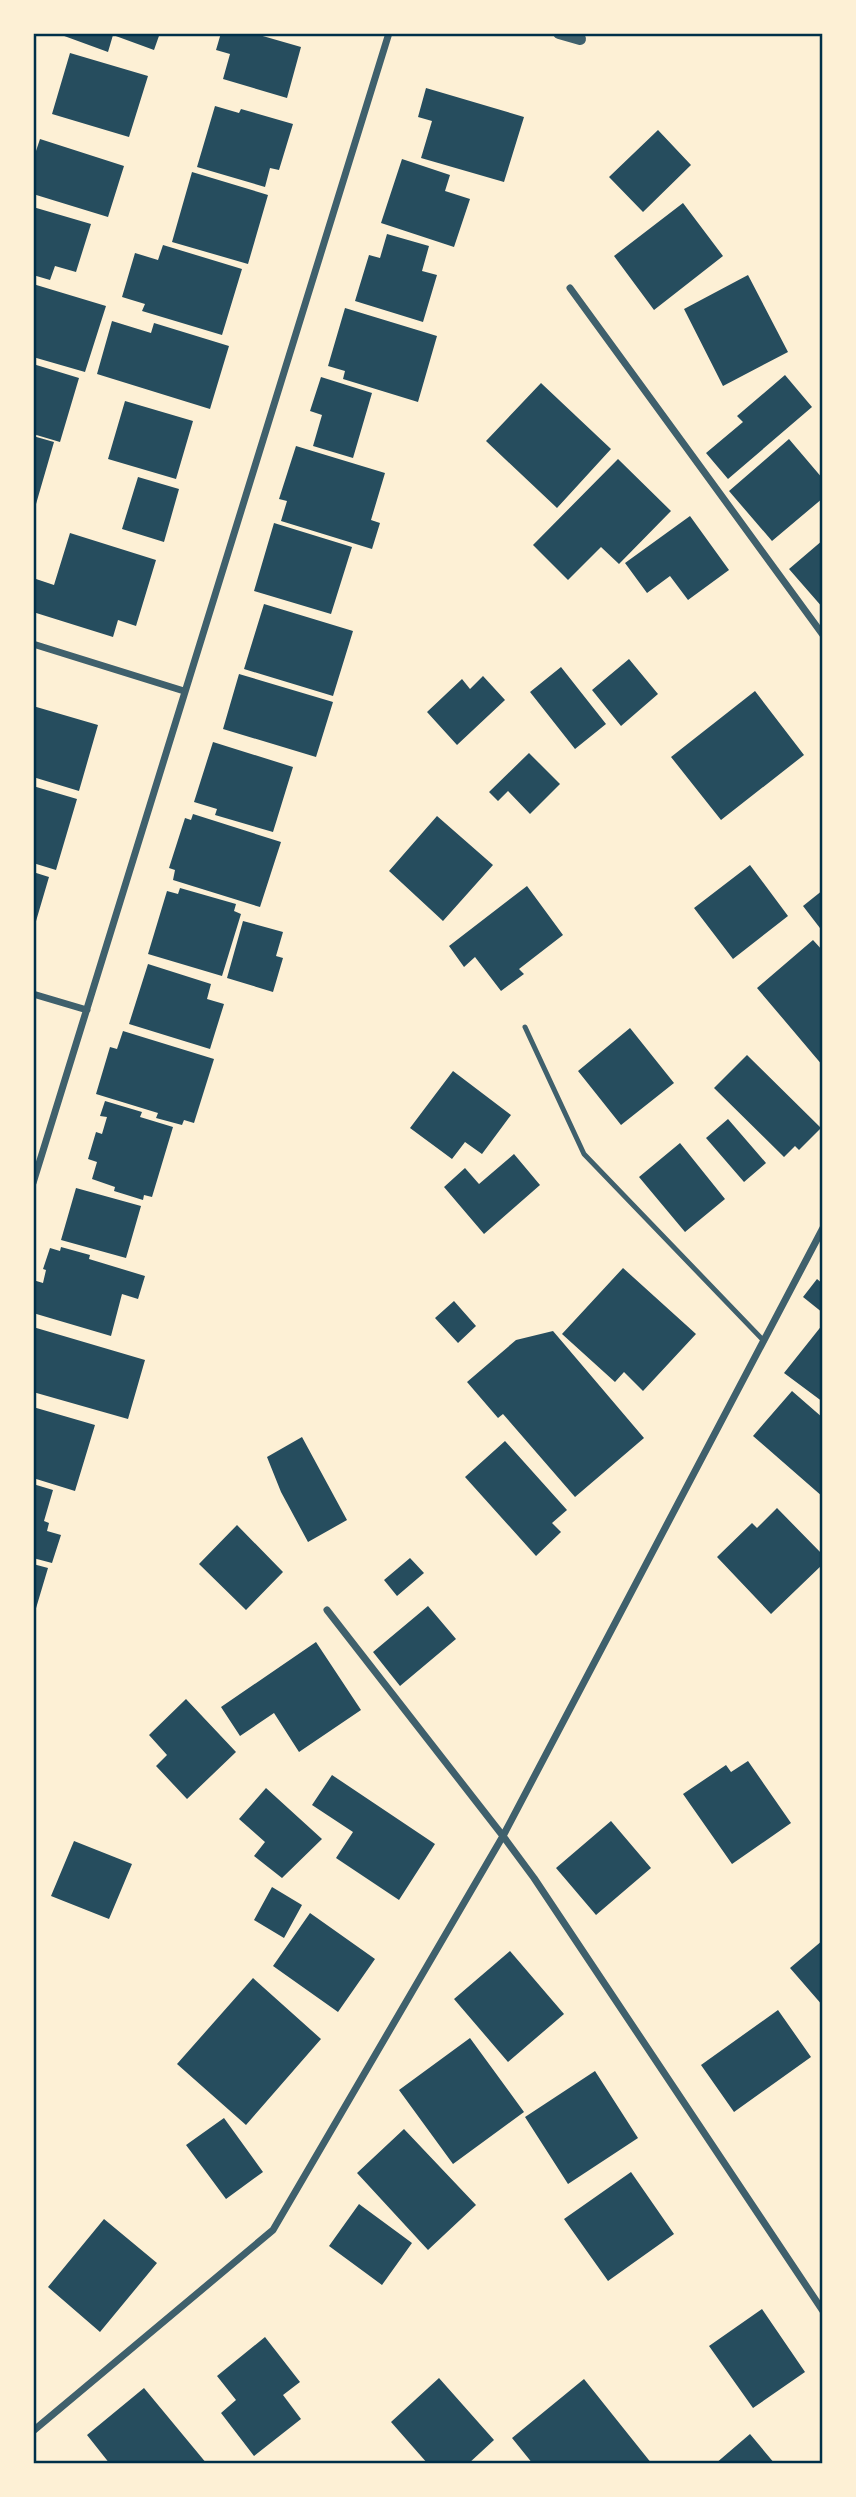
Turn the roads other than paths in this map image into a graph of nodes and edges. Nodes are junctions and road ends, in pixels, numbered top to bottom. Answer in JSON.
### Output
{"nodes":[{"id":1,"x":389,"y":33,"type":"edge"},
{"id":2,"x":559,"y":33,"type":"edge"},
{"id":3,"x":580,"y":39,"type":"dead end"},
{"id":4,"x":570,"y":288,"type":"dead end"},
{"id":5,"x":823,"y":635,"type":"edge"},
{"id":6,"x":33,"y":644,"type":"edge"},
{"id":7,"x":184,"y":691,"type":"junction"},
{"id":8,"x":33,"y":994,"type":"edge"},
{"id":9,"x":87,"y":1010,"type":"junction"},
{"id":10,"x":526,"y":1027,"type":"dead end"},
{"id":11,"x":33,"y":1183,"type":"edge"},
{"id":12,"x":823,"y":1228,"type":"edge"},
{"id":13,"x":764,"y":1341,"type":"junction"},
{"id":14,"x":327,"y":1610,"type":"dead end"},
{"id":15,"x":503,"y":1836,"type":"junction"},
{"id":16,"x":823,"y":2311,"type":"edge"},
{"id":17,"x":33,"y":2431,"type":"edge"}],
"edges":[{"from":1,"to":7,"type":"street"},
{"from":2,"to":3,"type":"street"},
{"from":4,"to":5,"type":"street"},
{"from":6,"to":7,"type":"street"},
{"from":7,"to":9,"type":"street"},
{"from":8,"to":9,"type":"street"},
{"from":9,"to":11,"type":"street"},
{"from":10,"to":13,"type":"lane"},
{"from":12,"to":13,"type":"street"},
{"from":13,"to":15,"type":"street"},
{"from":14,"to":15,"type":"street"},
{"from":15,"to":16,"type":"street"},
{"from":15,"to":17,"type":"street"}]}
